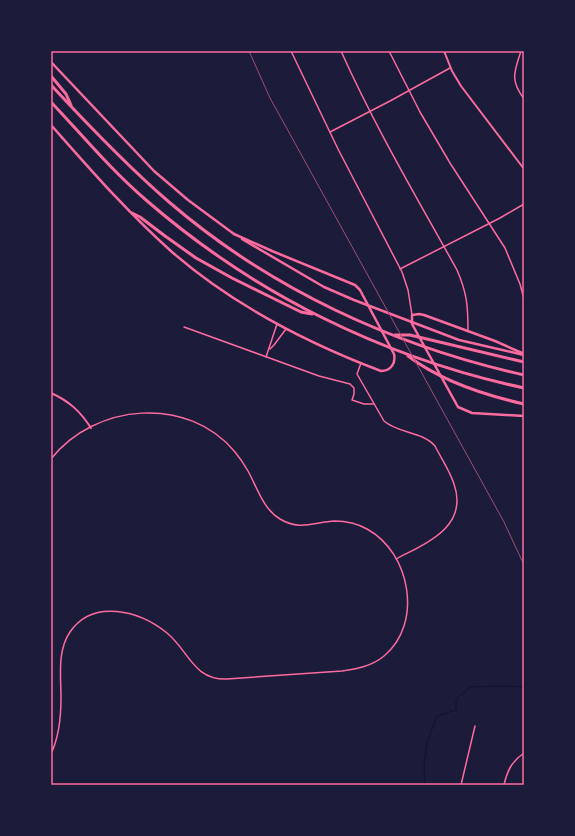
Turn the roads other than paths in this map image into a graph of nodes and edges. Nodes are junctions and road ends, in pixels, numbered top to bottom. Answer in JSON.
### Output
{"nodes":[{"id":1,"x":291,"y":51,"type":"edge"},
{"id":2,"x":340,"y":51,"type":"edge"},
{"id":3,"x":389,"y":51,"type":"edge"},
{"id":4,"x":444,"y":51,"type":"edge"},
{"id":5,"x":521,"y":51,"type":"edge"},
{"id":6,"x":51,"y":62,"type":"edge"},
{"id":7,"x":450,"y":68,"type":"junction"},
{"id":8,"x":51,"y":76,"type":"edge"},
{"id":9,"x":51,"y":85,"type":"edge"},
{"id":10,"x":409,"y":91,"type":"junction"},
{"id":11,"x":524,"y":99,"type":"edge"},
{"id":12,"x":51,"y":102,"type":"edge"},
{"id":13,"x":72,"y":108,"type":"junction"},
{"id":14,"x":370,"y":112,"type":"junction"},
{"id":15,"x":51,"y":125,"type":"edge"},
{"id":16,"x":330,"y":132,"type":"junction"},
{"id":17,"x":524,"y":170,"type":"edge"},
{"id":18,"x":524,"y":204,"type":"edge"},
{"id":19,"x":132,"y":213,"type":"junction"},
{"id":20,"x":489,"y":223,"type":"junction"},
{"id":21,"x":234,"y":234,"type":"junction"},
{"id":22,"x":444,"y":246,"type":"junction"},
{"id":23,"x":400,"y":269,"type":"junction"},
{"id":24,"x":524,"y":299,"type":"edge"},
{"id":25,"x":315,"y":314,"type":"junction"},
{"id":26,"x":412,"y":315,"type":"junction"},
{"id":27,"x":277,"y":324,"type":"junction"},
{"id":28,"x":184,"y":327,"type":"dead end"},
{"id":29,"x":286,"y":328,"type":"junction"},
{"id":30,"x":468,"y":331,"type":"junction"},
{"id":31,"x":391,"y":335,"type":"junction"},
{"id":32,"x":270,"y":349,"type":"junction"},
{"id":33,"x":524,"y":354,"type":"edge"},
{"id":34,"x":406,"y":355,"type":"junction"},
{"id":35,"x":266,"y":357,"type":"junction"},
{"id":36,"x":524,"y":362,"type":"edge"},
{"id":37,"x":361,"y":363,"type":"junction"},
{"id":38,"x":524,"y":375,"type":"edge"},
{"id":39,"x":524,"y":388,"type":"edge"},
{"id":40,"x":51,"y":393,"type":"edge"},
{"id":41,"x":374,"y":404,"type":"junction"},
{"id":42,"x":524,"y":404,"type":"edge"},
{"id":43,"x":524,"y":416,"type":"edge"},
{"id":44,"x":91,"y":428,"type":"junction"},
{"id":45,"x":51,"y":459,"type":"edge"},
{"id":46,"x":396,"y":559,"type":"junction"},
{"id":47,"x":475,"y":726,"type":"dead end"},
{"id":48,"x":524,"y":753,"type":"edge"},
{"id":49,"x":51,"y":754,"type":"edge"},
{"id":50,"x":461,"y":785,"type":"edge"},
{"id":51,"x":504,"y":785,"type":"edge"}],
"edges":[{"from":1,"to":16,"type":"street"},
{"from":2,"to":14,"type":"street"},
{"from":3,"to":10,"type":"street"},
{"from":4,"to":7,"type":"street"},
{"from":5,"to":11,"type":"street"},
{"from":6,"to":21,"type":"main road"},
{"from":7,"to":10,"type":"street"},
{"from":7,"to":17,"type":"street"},
{"from":8,"to":13,"type":"highway"},
{"from":9,"to":13,"type":"highway"},
{"from":10,"to":14,"type":"street"},
{"from":10,"to":20,"type":"street"},
{"from":12,"to":25,"type":"highway"},
{"from":13,"to":31,"type":"highway"},
{"from":14,"to":16,"type":"street"},
{"from":14,"to":22,"type":"street"},
{"from":15,"to":19,"type":"main road"},
{"from":16,"to":23,"type":"street"},
{"from":18,"to":20,"type":"street"},
{"from":19,"to":25,"type":"highway"},
{"from":19,"to":27,"type":"main road"},
{"from":20,"to":22,"type":"street"},
{"from":20,"to":24,"type":"street"},
{"from":21,"to":33,"type":"main road"},
{"from":21,"to":37,"type":"main road"},
{"from":22,"to":23,"type":"street"},
{"from":22,"to":30,"type":"street"},
{"from":23,"to":26,"type":"street"},
{"from":25,"to":34,"type":"highway"},
{"from":26,"to":30,"type":"main road"},
{"from":26,"to":43,"type":"main road"},
{"from":27,"to":29,"type":"main road"},
{"from":27,"to":32,"type":"street"},
{"from":28,"to":35,"type":"street"},
{"from":29,"to":32,"type":"street"},
{"from":29,"to":37,"type":"main road"},
{"from":30,"to":33,"type":"main road"},
{"from":31,"to":36,"type":"highway"},
{"from":31,"to":38,"type":"highway"},
{"from":32,"to":35,"type":"street"},
{"from":34,"to":39,"type":"highway"},
{"from":34,"to":42,"type":"highway"},
{"from":35,"to":41,"type":"street"},
{"from":37,"to":41,"type":"street"},
{"from":40,"to":44,"type":"street"},
{"from":41,"to":46,"type":"street"},
{"from":44,"to":45,"type":"street"},
{"from":44,"to":46,"type":"street"},
{"from":46,"to":49,"type":"street"},
{"from":47,"to":50,"type":"street"},
{"from":48,"to":51,"type":"street"}]}
